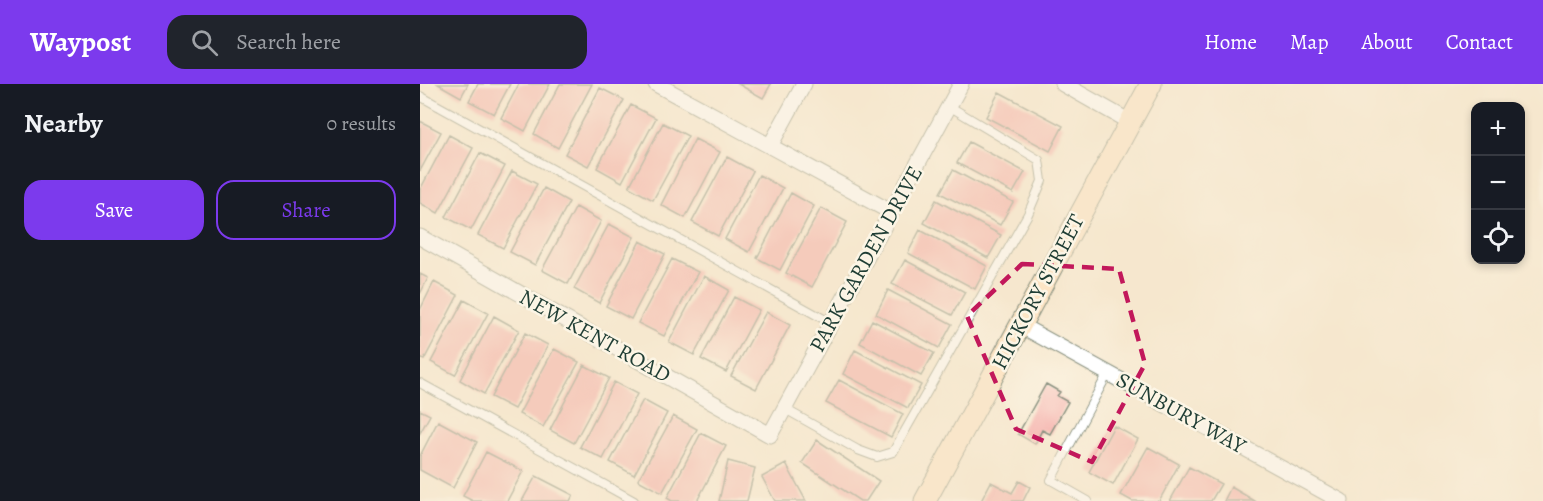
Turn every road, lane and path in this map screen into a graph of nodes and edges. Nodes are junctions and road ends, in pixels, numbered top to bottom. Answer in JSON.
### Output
{"nodes":[{"id":1,"x":804,"y":84,"type":"edge"},
{"id":2,"x":961,"y":84,"type":"edge"},
{"id":3,"x":1062,"y":84,"type":"edge"},
{"id":4,"x":1151,"y":84,"type":"edge"},
{"id":5,"x":662,"y":85,"type":"edge"},
{"id":6,"x":420,"y":96,"type":"edge"},
{"id":7,"x":949,"y":106,"type":"junction"},
{"id":8,"x":1130,"y":122,"type":"junction"},
{"id":9,"x":770,"y":146,"type":"junction"},
{"id":10,"x":891,"y":212,"type":"junction"},
{"id":11,"x":420,"y":237,"type":"edge"},
{"id":12,"x":831,"y":323,"type":"junction"},
{"id":13,"x":1020,"y":325,"type":"junction"},
{"id":14,"x":1108,"y":373,"type":"junction"},
{"id":15,"x":420,"y":383,"type":"edge"},
{"id":16,"x":785,"y":409,"type":"junction"},
{"id":17,"x":771,"y":435,"type":"joint"},
{"id":18,"x":634,"y":501,"type":"edge"},
{"id":19,"x":925,"y":501,"type":"edge"},
{"id":20,"x":1088,"y":501,"type":"edge"},
{"id":21,"x":1341,"y":501,"type":"edge"}],
"edges":[{"from":1,"to":9,"type":"street"},
{"from":2,"to":7,"type":"street","name":"PARK GARDEN DRIVE"},
{"from":3,"to":8,"type":"street"},
{"from":4,"to":8,"type":"street","name":"HICKORY STREET"},
{"from":5,"to":9,"type":"street"},
{"from":6,"to":12,"type":"lane"},
{"from":7,"to":10,"type":"street","name":"PARK GARDEN DRIVE"},
{"from":7,"to":16,"type":"lane"},
{"from":8,"to":13,"type":"street","name":"HICKORY STREET"},
{"from":9,"to":10,"type":"street"},
{"from":10,"to":12,"type":"street","name":"PARK GARDEN DRIVE"},
{"from":11,"to":17,"type":"street","name":"NEW KENT ROAD"},
{"from":12,"to":16,"type":"street","name":"PARK GARDEN DRIVE"},
{"from":13,"to":14,"type":"street","name":"SUNBURY WAY"},
{"from":13,"to":19,"type":"street","name":"HICKORY STREET"},
{"from":14,"to":20,"type":"lane"},
{"from":14,"to":21,"type":"street","name":"SUNBURY WAY"},
{"from":15,"to":18,"type":"lane"},
{"from":16,"to":17,"type":"street","name":"PARK GARDEN DRIVE"}]}
